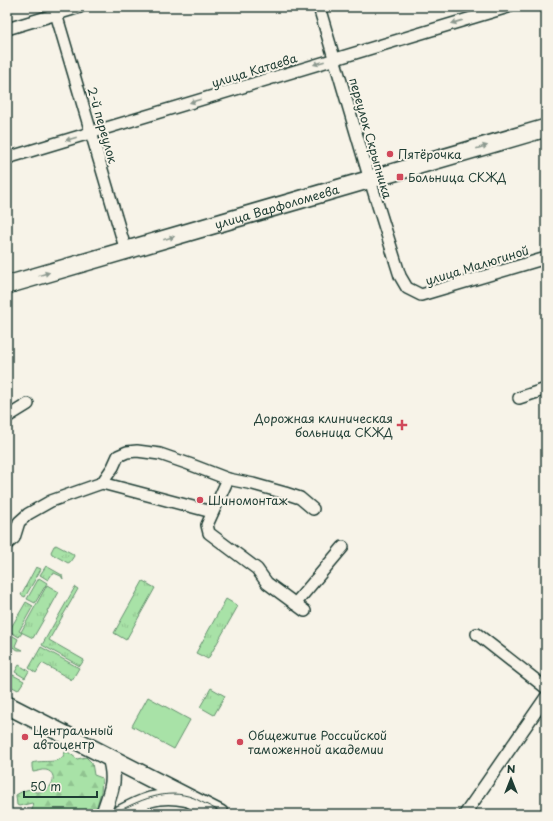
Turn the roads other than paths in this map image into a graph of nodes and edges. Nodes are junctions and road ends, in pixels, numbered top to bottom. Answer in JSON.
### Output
{"nodes":[{"id":1,"x":80,"y":7,"type":"edge"},
{"id":2,"x":319,"y":7,"type":"edge"},
{"id":3,"x":508,"y":7,"type":"edge"},
{"id":4,"x":55,"y":11,"type":"edge"},
{"id":5,"x":7,"y":29,"type":"edge"},
{"id":6,"x":334,"y":59,"type":"junction"},
{"id":7,"x":546,"y":128,"type":"edge"},
{"id":8,"x":91,"y":133,"type":"junction"},
{"id":9,"x":7,"y":158,"type":"edge"},
{"id":10,"x":370,"y":180,"type":"junction"},
{"id":11,"x":126,"y":251,"type":"junction"},
{"id":12,"x":546,"y":258,"type":"edge"},
{"id":13,"x":400,"y":276,"type":"joint"},
{"id":14,"x":7,"y":285,"type":"edge"},
{"id":15,"x":546,"y":389,"type":"edge"},
{"id":16,"x":519,"y":398,"type":"dead end"},
{"id":17,"x":28,"y":404,"type":"dead end"},
{"id":18,"x":7,"y":417,"type":"edge"},
{"id":19,"x":228,"y":479,"type":"junction"},
{"id":20,"x":102,"y":483,"type":"junction"},
{"id":21,"x":313,"y":509,"type":"dead end"},
{"id":22,"x":212,"y":512,"type":"junction"},
{"id":23,"x":7,"y":544,"type":"edge"},
{"id":24,"x":343,"y":547,"type":"dead end"},
{"id":25,"x":294,"y":604,"type":"junction"},
{"id":26,"x":305,"y":611,"type":"dead end"},
{"id":27,"x":477,"y":634,"type":"dead end"},
{"id":28,"x":546,"y":688,"type":"edge"},
{"id":29,"x":546,"y":697,"type":"edge"},
{"id":30,"x":7,"y":705,"type":"edge"},
{"id":31,"x":109,"y":756,"type":"junction"},
{"id":32,"x":145,"y":775,"type":"junction"},
{"id":33,"x":192,"y":800,"type":"junction"},
{"id":34,"x":144,"y":801,"type":"junction"},
{"id":35,"x":103,"y":814,"type":"edge"},
{"id":36,"x":118,"y":814,"type":"edge"},
{"id":37,"x":220,"y":814,"type":"edge"},
{"id":38,"x":465,"y":814,"type":"edge"}],
"edges":[{"from":1,"to":4,"type":"street"},
{"from":2,"to":6,"type":"street","name":"переулок Скрыпника"},
{"from":3,"to":6,"type":"street","name":"улица Катаева","one_way":true},
{"from":4,"to":5,"type":"street"},
{"from":4,"to":8,"type":"street","name":"2-й переулок"},
{"from":6,"to":8,"type":"street","name":"улица Катаева","one_way":true},
{"from":6,"to":10,"type":"street","name":"переулок Скрыпника"},
{"from":10,"to":7,"type":"main road","name":"улица Варфоломеева","one_way":true},
{"from":8,"to":9,"type":"street","name":"улица Катаева","one_way":true},
{"from":8,"to":11,"type":"street","name":"2-й переулок"},
{"from":11,"to":10,"type":"main road","name":"улица Варфоломеева","one_way":true},
{"from":10,"to":13,"type":"street","name":"переулок Скрыпника"},
{"from":14,"to":11,"type":"main road","name":"улица Варфоломеева","one_way":true},
{"from":12,"to":13,"type":"street","name":"улица Малюгиной"},
{"from":15,"to":16,"type":"street"},
{"from":17,"to":18,"type":"street"},
{"from":19,"to":20,"type":"street"},
{"from":19,"to":21,"type":"street"},
{"from":19,"to":22,"type":"street"},
{"from":20,"to":22,"type":"street"},
{"from":20,"to":23,"type":"street"},
{"from":22,"to":25,"type":"street"},
{"from":24,"to":25,"type":"street"},
{"from":25,"to":26,"type":"street"},
{"from":27,"to":28,"type":"street"},
{"from":29,"to":38,"type":"street"},
{"from":30,"to":31,"type":"main road"},
{"from":31,"to":32,"type":"main road"},
{"from":31,"to":35,"type":"street"},
{"from":32,"to":33,"type":"main road"},
{"from":32,"to":34,"type":"street"},
{"from":33,"to":34,"type":"street"},
{"from":33,"to":37,"type":"main road"},
{"from":34,"to":36,"type":"street"}]}
